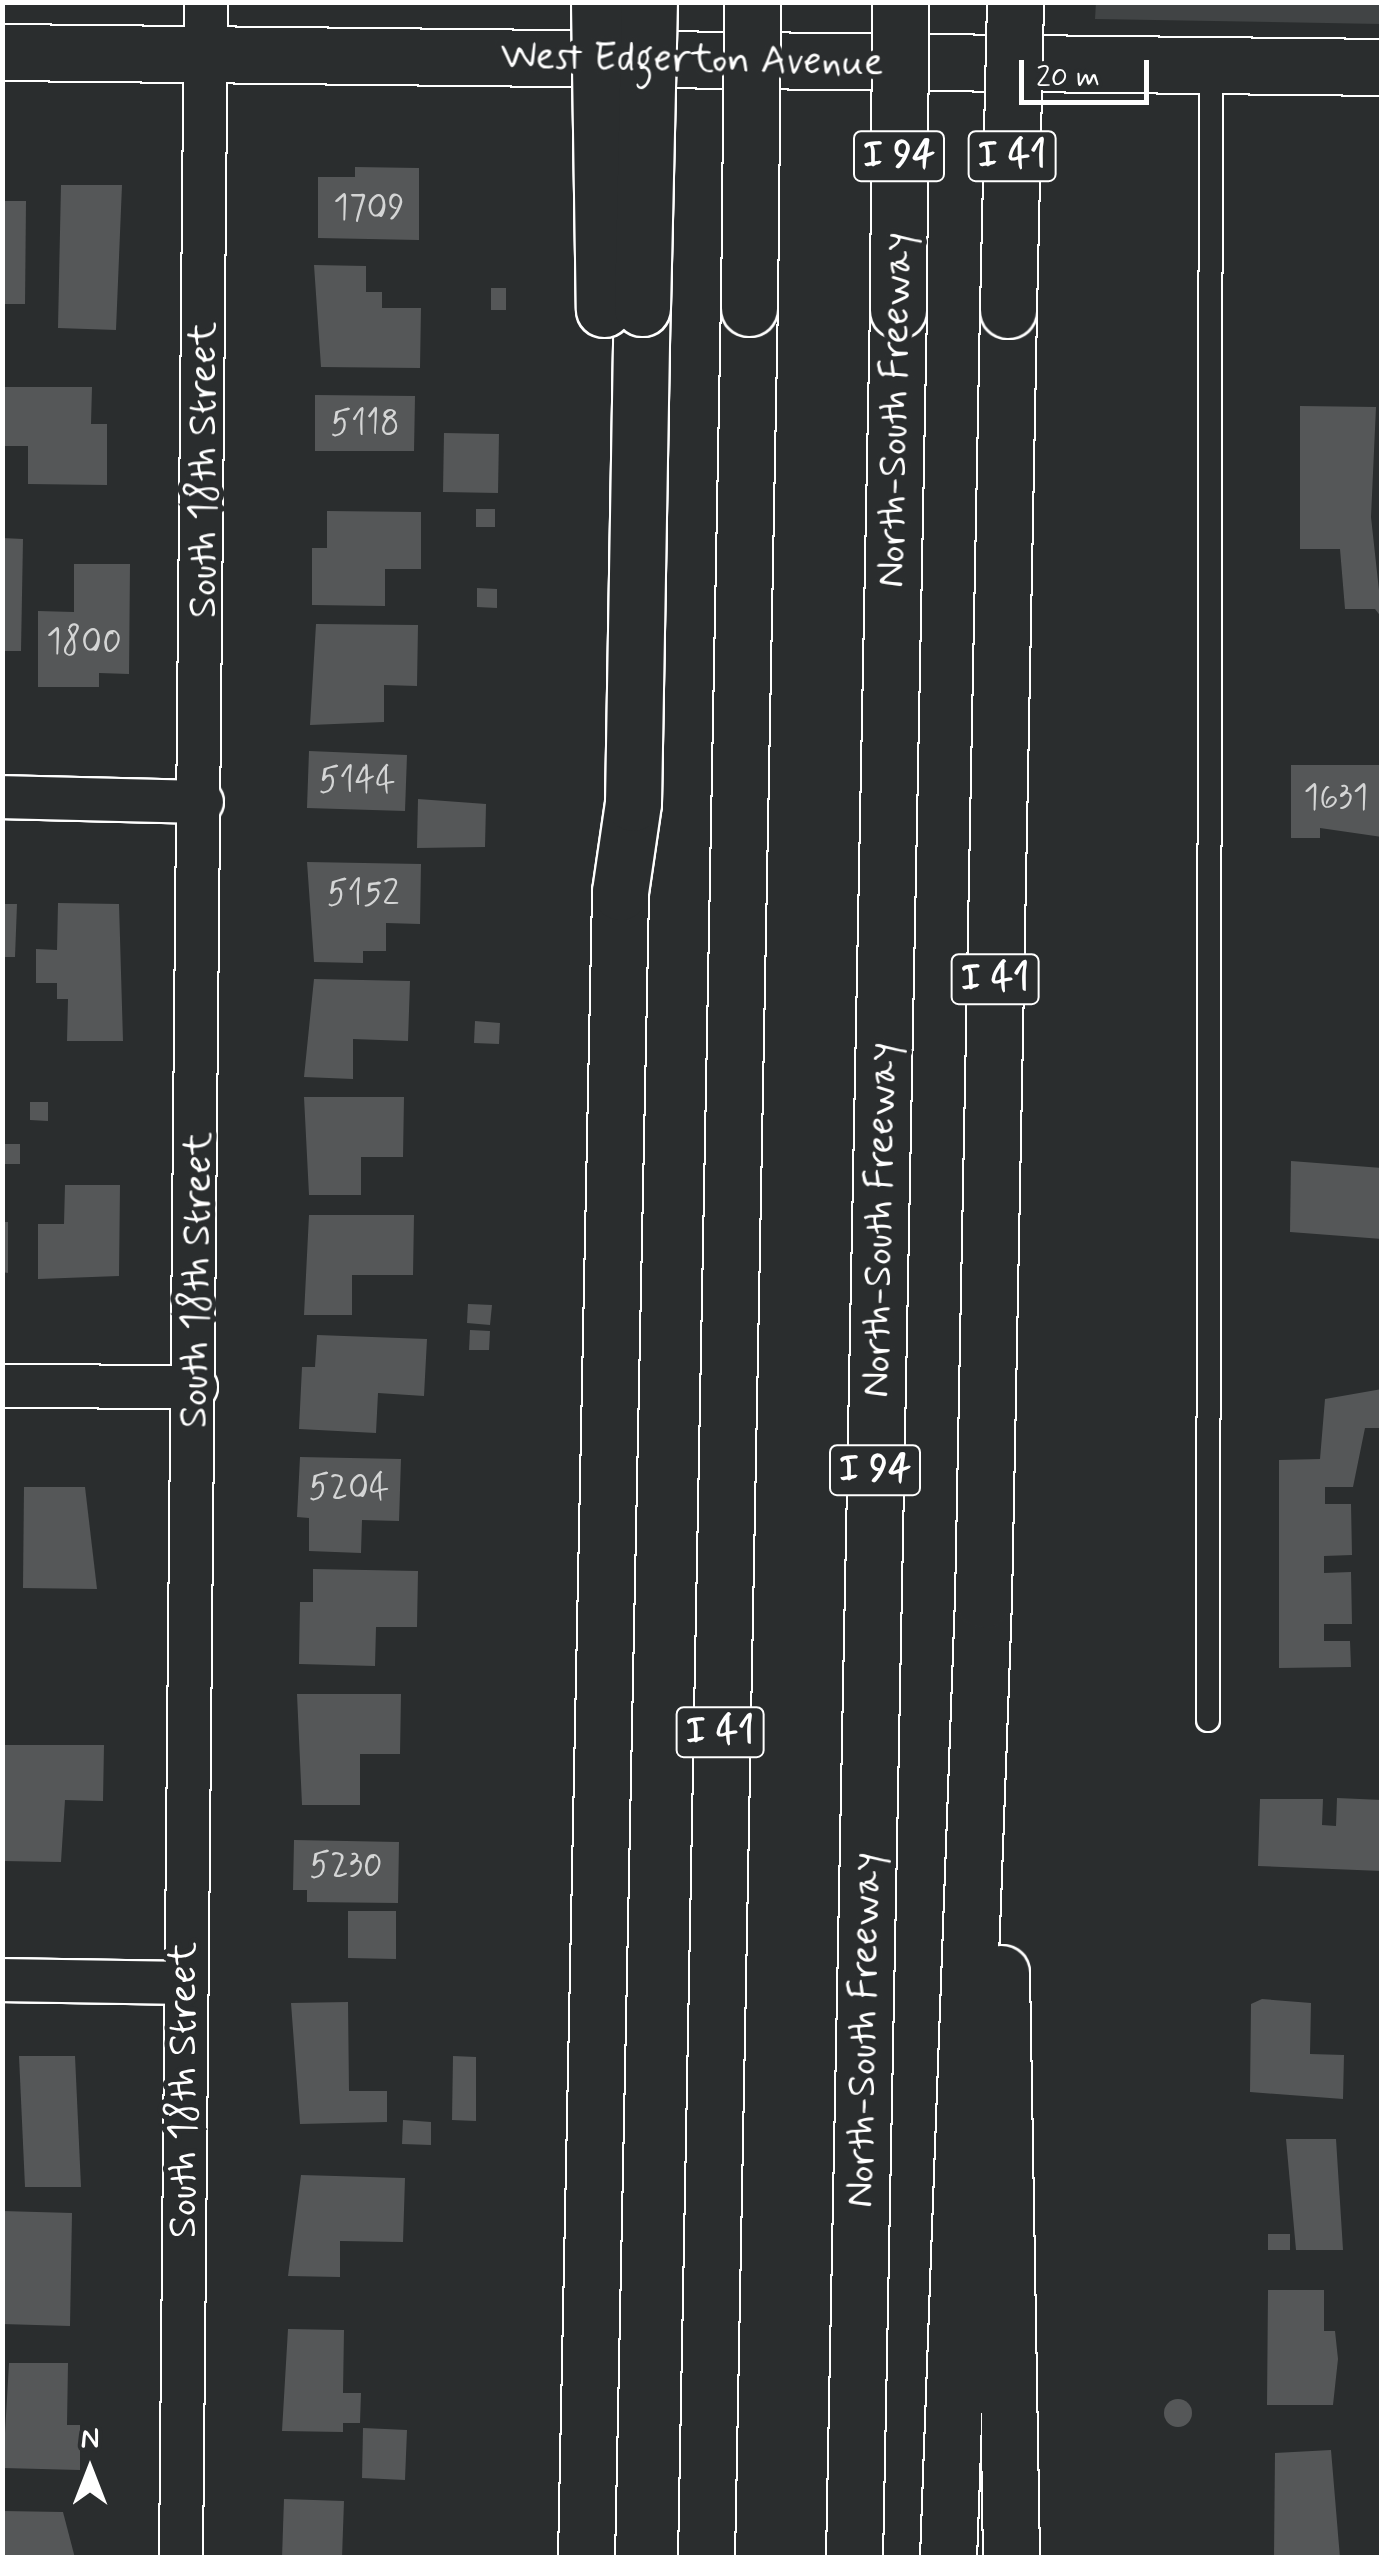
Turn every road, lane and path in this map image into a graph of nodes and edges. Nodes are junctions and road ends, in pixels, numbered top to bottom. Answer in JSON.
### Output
{"nodes":[{"id":1,"x":600,"y":2,"type":"edge"},
{"id":2,"x":649,"y":2,"type":"edge"},
{"id":3,"x":752,"y":2,"type":"edge"},
{"id":4,"x":900,"y":2,"type":"edge"},
{"id":5,"x":1016,"y":2,"type":"edge"},
{"id":6,"x":207,"y":28,"type":"edge"},
{"id":7,"x":2,"y":52,"type":"edge"},
{"id":8,"x":1211,"y":66,"type":"junction"},
{"id":9,"x":1382,"y":67,"type":"edge"},
{"id":10,"x":623,"y":309,"type":"junction"},
{"id":11,"x":2,"y":797,"type":"edge"},
{"id":12,"x":202,"y":802,"type":"junction"},
{"id":13,"x":2,"y":1386,"type":"edge"},
{"id":14,"x":196,"y":1387,"type":"junction"},
{"id":15,"x":983,"y":1600,"type":"junction"},
{"id":16,"x":1208,"y":1720,"type":"dead end"},
{"id":17,"x":2,"y":1980,"type":"edge"},
{"id":18,"x":184,"y":1983,"type":"junction"},
{"id":19,"x":182,"y":2558,"type":"edge"},
{"id":20,"x":586,"y":2558,"type":"edge"},
{"id":21,"x":706,"y":2558,"type":"edge"},
{"id":22,"x":854,"y":2558,"type":"edge"},
{"id":23,"x":948,"y":2558,"type":"edge"},
{"id":24,"x":1010,"y":2558,"type":"edge"}],
"edges":[{"from":1,"to":10,"type":"main road","bridge":true},
{"from":2,"to":10,"type":"main road","bridge":true},
{"from":3,"to":21,"type":"main road","number":"I 41","bridge":true},
{"from":4,"to":22,"type":"main road","name":"North-South Freeway","number":"I 94","bridge":true},
{"from":5,"to":15,"type":"main road","number":"I 41","bridge":true},
{"from":6,"to":7,"type":"main road","name":"West Edgerton Avenue"},
{"from":6,"to":8,"type":"main road","name":"West Edgerton Avenue"},
{"from":6,"to":12,"type":"street","name":"South 18th Street"},
{"from":8,"to":9,"type":"main road","name":"West Edgerton Avenue"},
{"from":8,"to":16,"type":"lane"},
{"from":10,"to":20,"type":"main road"},
{"from":11,"to":12,"type":"street"},
{"from":12,"to":14,"type":"street","name":"South 18th Street"},
{"from":13,"to":14,"type":"street"},
{"from":14,"to":18,"type":"street","name":"South 18th Street"},
{"from":15,"to":23,"type":"main road","number":"I 41"},
{"from":15,"to":24,"type":"main road"},
{"from":17,"to":18,"type":"street"},
{"from":18,"to":19,"type":"street","name":"South 18th Street"}]}
